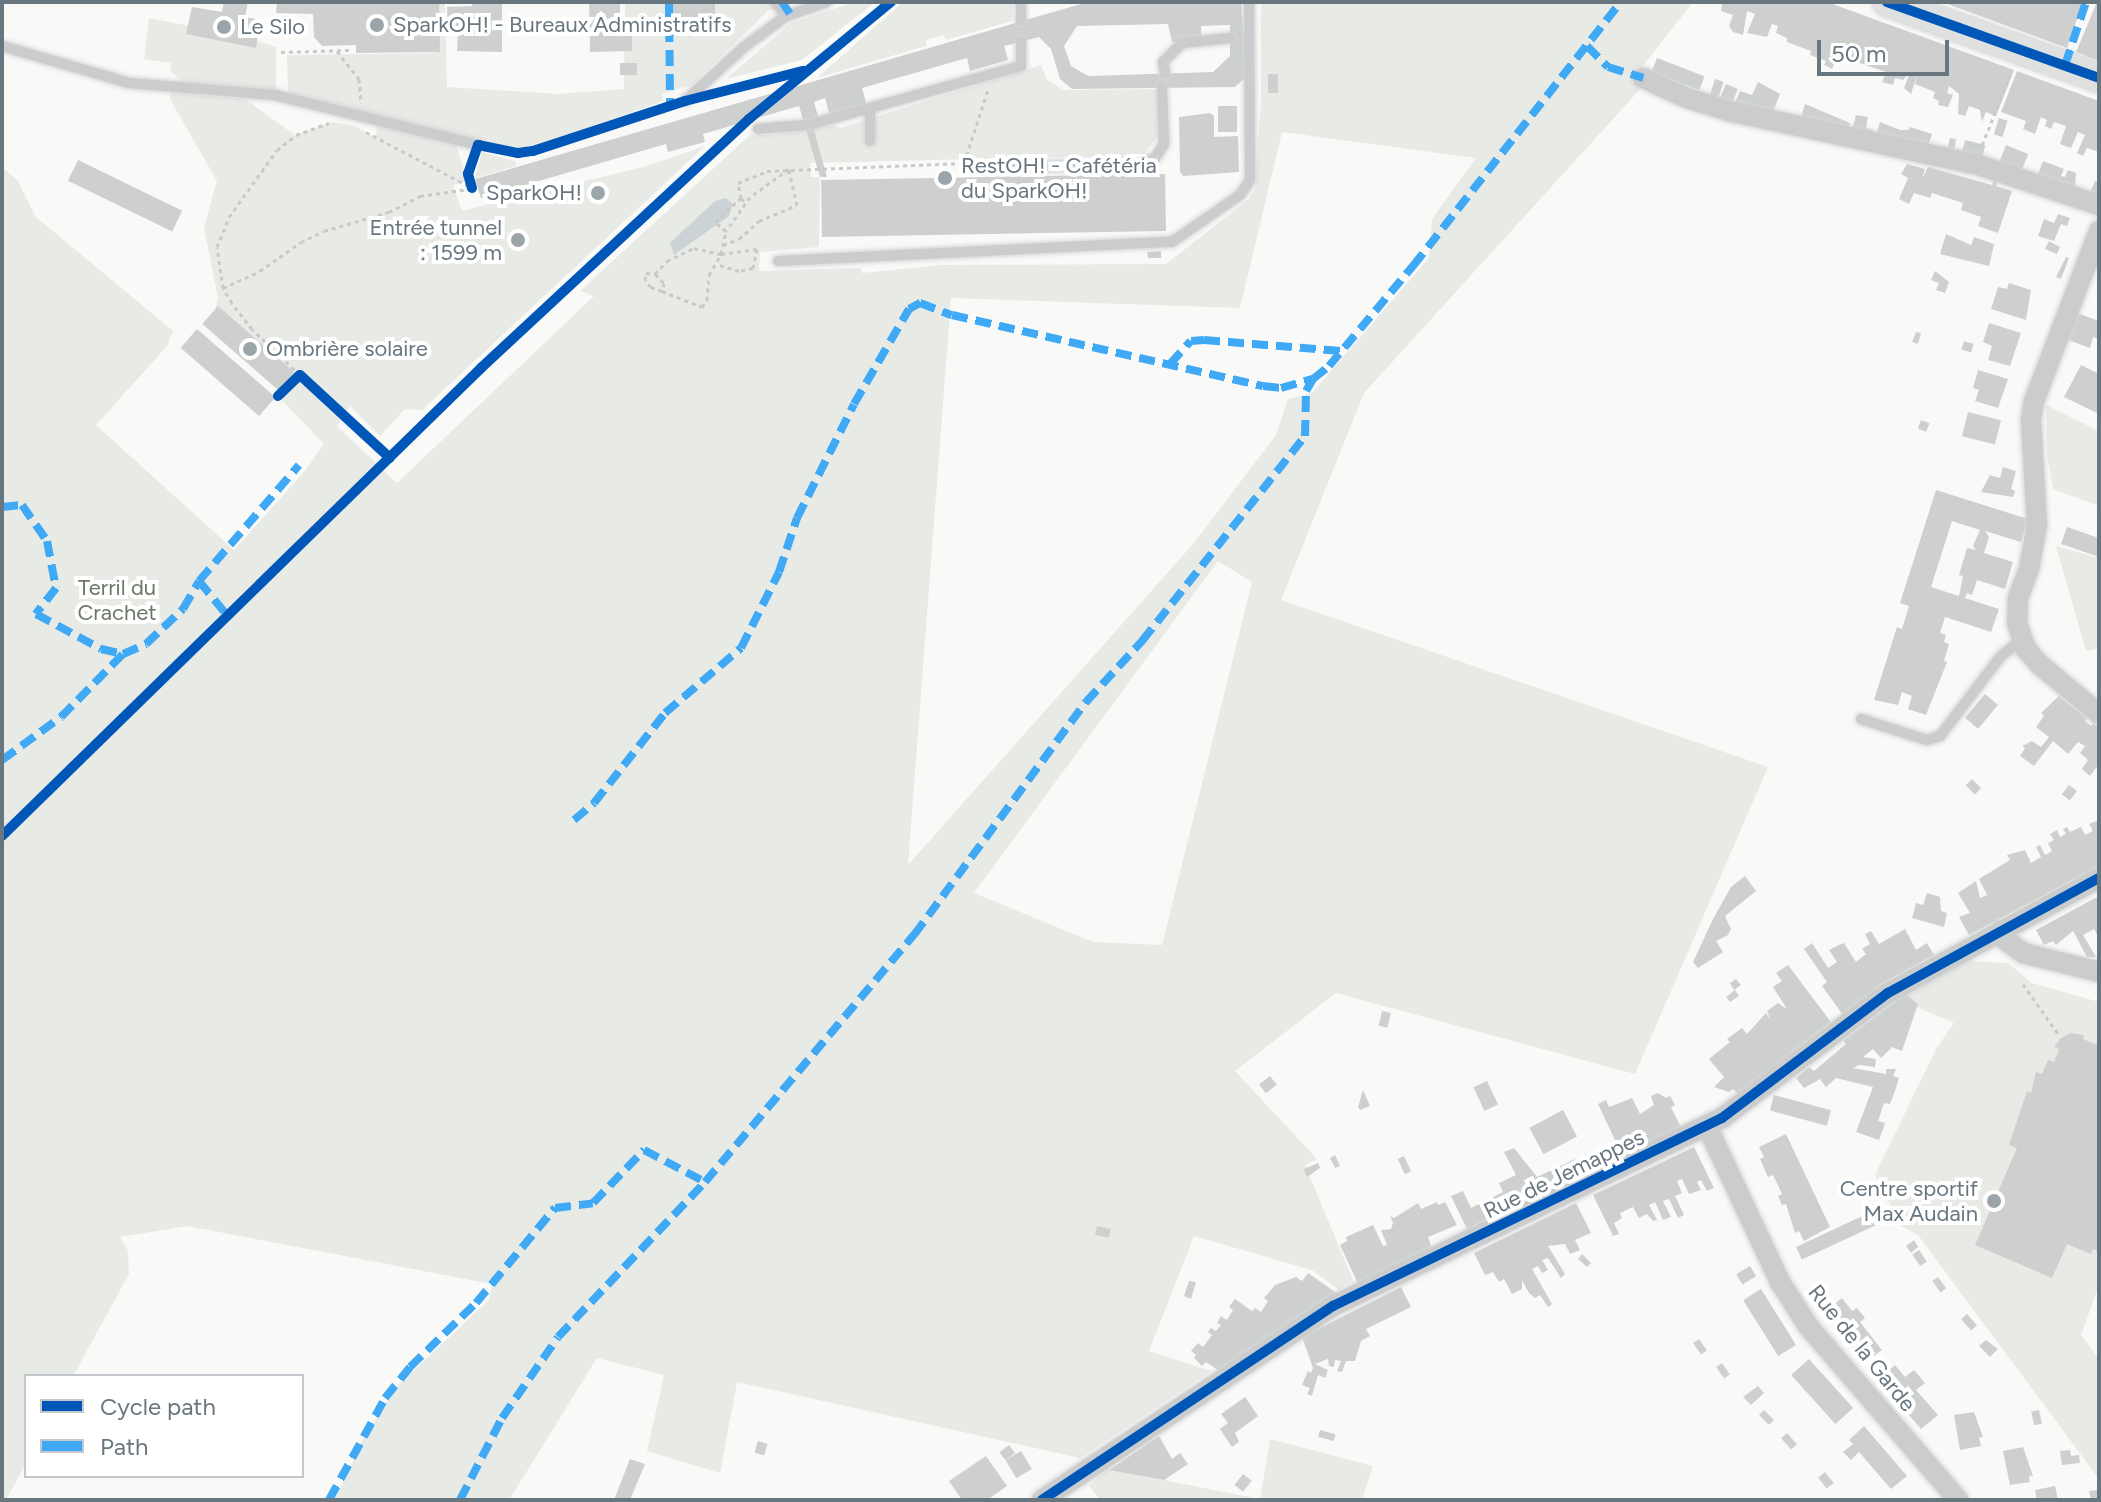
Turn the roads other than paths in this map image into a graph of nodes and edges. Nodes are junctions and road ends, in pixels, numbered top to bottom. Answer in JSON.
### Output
{"nodes":[{"id":1,"x":775,"y":2,"type":"edge"},
{"id":2,"x":827,"y":2,"type":"edge"},
{"id":3,"x":1021,"y":2,"type":"edge"},
{"id":4,"x":1249,"y":2,"type":"edge"},
{"id":5,"x":1887,"y":2,"type":"edge"},
{"id":6,"x":786,"y":16,"type":"junction"},
{"id":7,"x":1021,"y":21,"type":"dead end"},
{"id":8,"x":1230,"y":38,"type":"dead end"},
{"id":9,"x":1021,"y":41,"type":"dead end"},
{"id":10,"x":2,"y":46,"type":"edge"},
{"id":11,"x":1165,"y":74,"type":"dead end"},
{"id":12,"x":1643,"y":78,"type":"dead end"},
{"id":13,"x":2099,"y":78,"type":"edge"},
{"id":14,"x":1162,"y":88,"type":"dead end"},
{"id":15,"x":685,"y":101,"type":"dead end"},
{"id":16,"x":870,"y":110,"type":"junction"},
{"id":17,"x":758,"y":129,"type":"dead end"},
{"id":18,"x":870,"y":141,"type":"dead end"},
{"id":19,"x":478,"y":145,"type":"road end"},
{"id":20,"x":987,"y":168,"type":"dead end"},
{"id":21,"x":2099,"y":205,"type":"edge"},
{"id":22,"x":2099,"y":231,"type":"edge"},
{"id":23,"x":778,"y":261,"type":"dead end"},
{"id":24,"x":2023,"y":639,"type":"junction"},
{"id":25,"x":2099,"y":714,"type":"edge"},
{"id":26,"x":1861,"y":719,"type":"dead end"},
{"id":27,"x":2099,"y":878,"type":"edge"},
{"id":28,"x":2001,"y":930,"type":"junction"},
{"id":29,"x":2099,"y":972,"type":"edge"},
{"id":30,"x":1707,"y":1126,"type":"junction"},
{"id":31,"x":1042,"y":1500,"type":"edge"},
{"id":32,"x":1958,"y":1500,"type":"edge"}],
"edges":[{"from":1,"to":6,"type":"lane"},
{"from":2,"to":6,"type":"lane"},
{"from":3,"to":7,"type":"lane"},
{"from":4,"to":23,"type":"lane"},
{"from":5,"to":13,"type":"main road"},
{"from":6,"to":15,"type":"lane"},
{"from":8,"to":11,"type":"lane"},
{"from":9,"to":16,"type":"lane"},
{"from":10,"to":19,"type":"lane"},
{"from":12,"to":21,"type":"street"},
{"from":14,"to":20,"type":"lane"},
{"from":16,"to":17,"type":"lane"},
{"from":16,"to":18,"type":"lane"},
{"from":22,"to":24,"type":"street"},
{"from":24,"to":25,"type":"street"},
{"from":24,"to":26,"type":"lane"},
{"from":27,"to":28,"type":"street","name":"Rue de Jemappes"},
{"from":28,"to":29,"type":"street"},
{"from":28,"to":30,"type":"street","name":"Rue de Jemappes"},
{"from":30,"to":31,"type":"street","name":"Rue de Jemappes"},
{"from":30,"to":32,"type":"street","name":"Rue de la Garde"}]}
